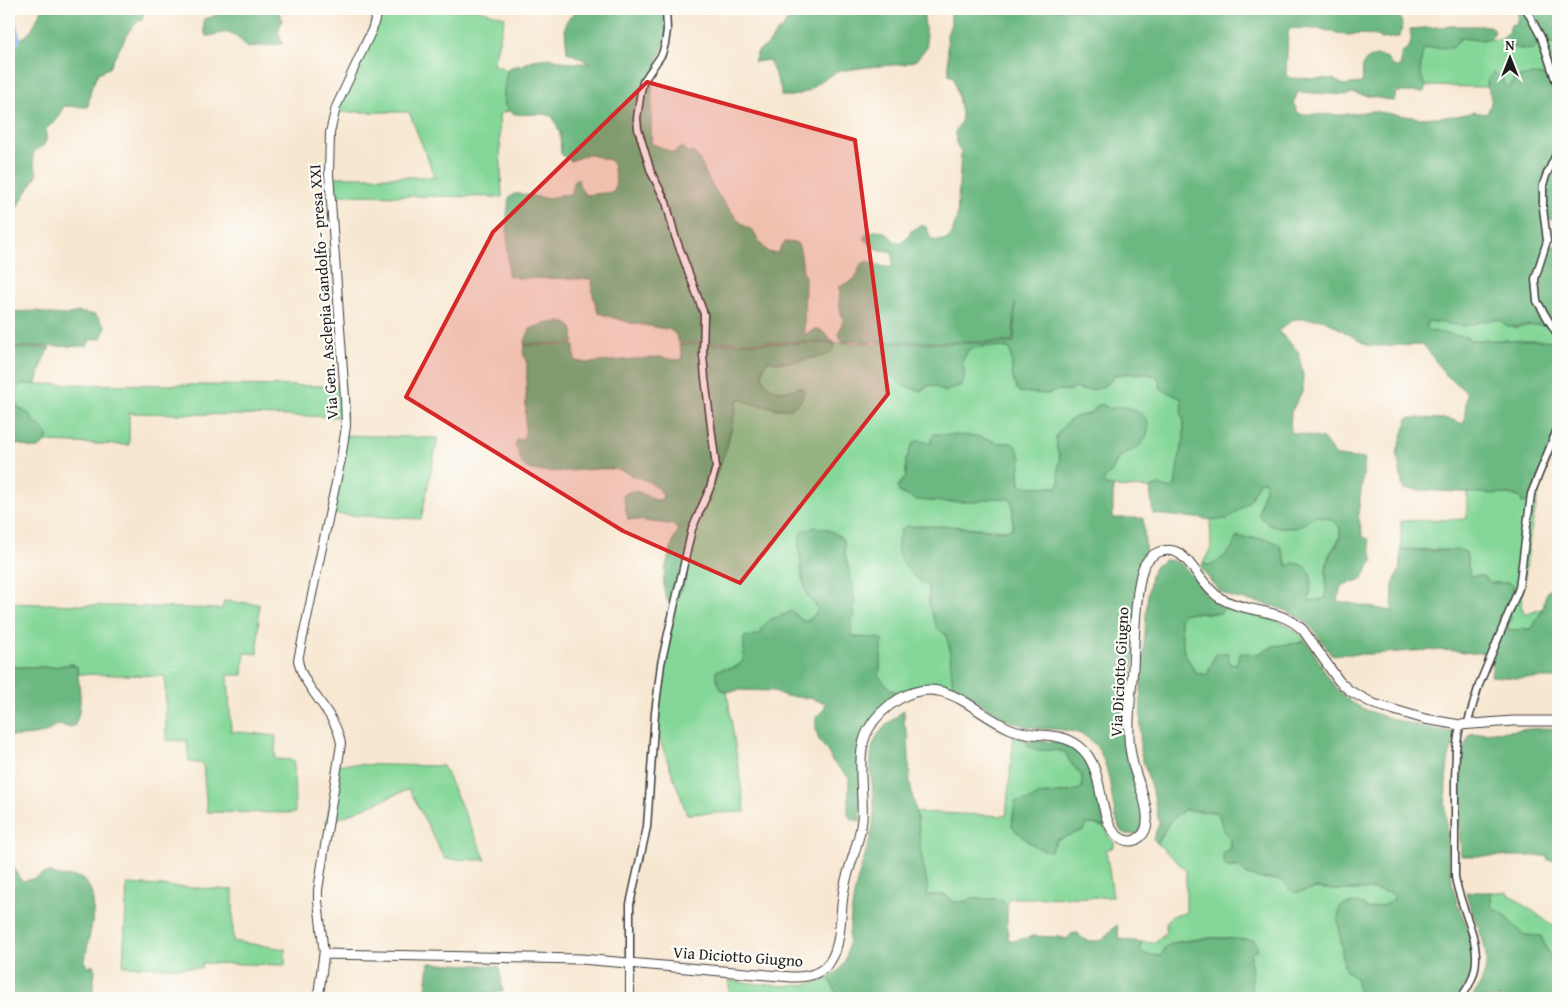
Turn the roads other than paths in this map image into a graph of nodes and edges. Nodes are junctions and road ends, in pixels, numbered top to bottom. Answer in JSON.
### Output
{"nodes":[{"id":1,"x":378,"y":9,"type":"edge"},
{"id":2,"x":666,"y":9,"type":"edge"},
{"id":3,"x":1526,"y":9,"type":"edge"},
{"id":4,"x":1558,"y":88,"type":"edge"},
{"id":5,"x":1558,"y":150,"type":"edge"},
{"id":6,"x":1558,"y":336,"type":"edge"},
{"id":7,"x":1558,"y":427,"type":"edge"},
{"id":8,"x":1558,"y":721,"type":"edge"},
{"id":9,"x":1464,"y":725,"type":"junction"},
{"id":10,"x":324,"y":954,"type":"junction"},
{"id":11,"x":630,"y":963,"type":"junction"},
{"id":12,"x":318,"y":998,"type":"edge"},
{"id":13,"x":630,"y":998,"type":"edge"},
{"id":14,"x":1460,"y":998,"type":"edge"}],
"edges":[{"from":1,"to":10,"type":"street","name":"Via Gen. Asclepia Gandolfo - presa XXI"},
{"from":2,"to":11,"type":"street"},
{"from":3,"to":4,"type":"street"},
{"from":5,"to":6,"type":"street"},
{"from":7,"to":9,"type":"street"},
{"from":8,"to":9,"type":"main road","name":"Via Diciotto Giugno"},
{"from":9,"to":11,"type":"main road","name":"Via Diciotto Giugno"},
{"from":9,"to":14,"type":"street"},
{"from":10,"to":11,"type":"main road","name":"Via Diciotto Giugno"},
{"from":10,"to":12,"type":"main road"},
{"from":11,"to":13,"type":"street"}]}
